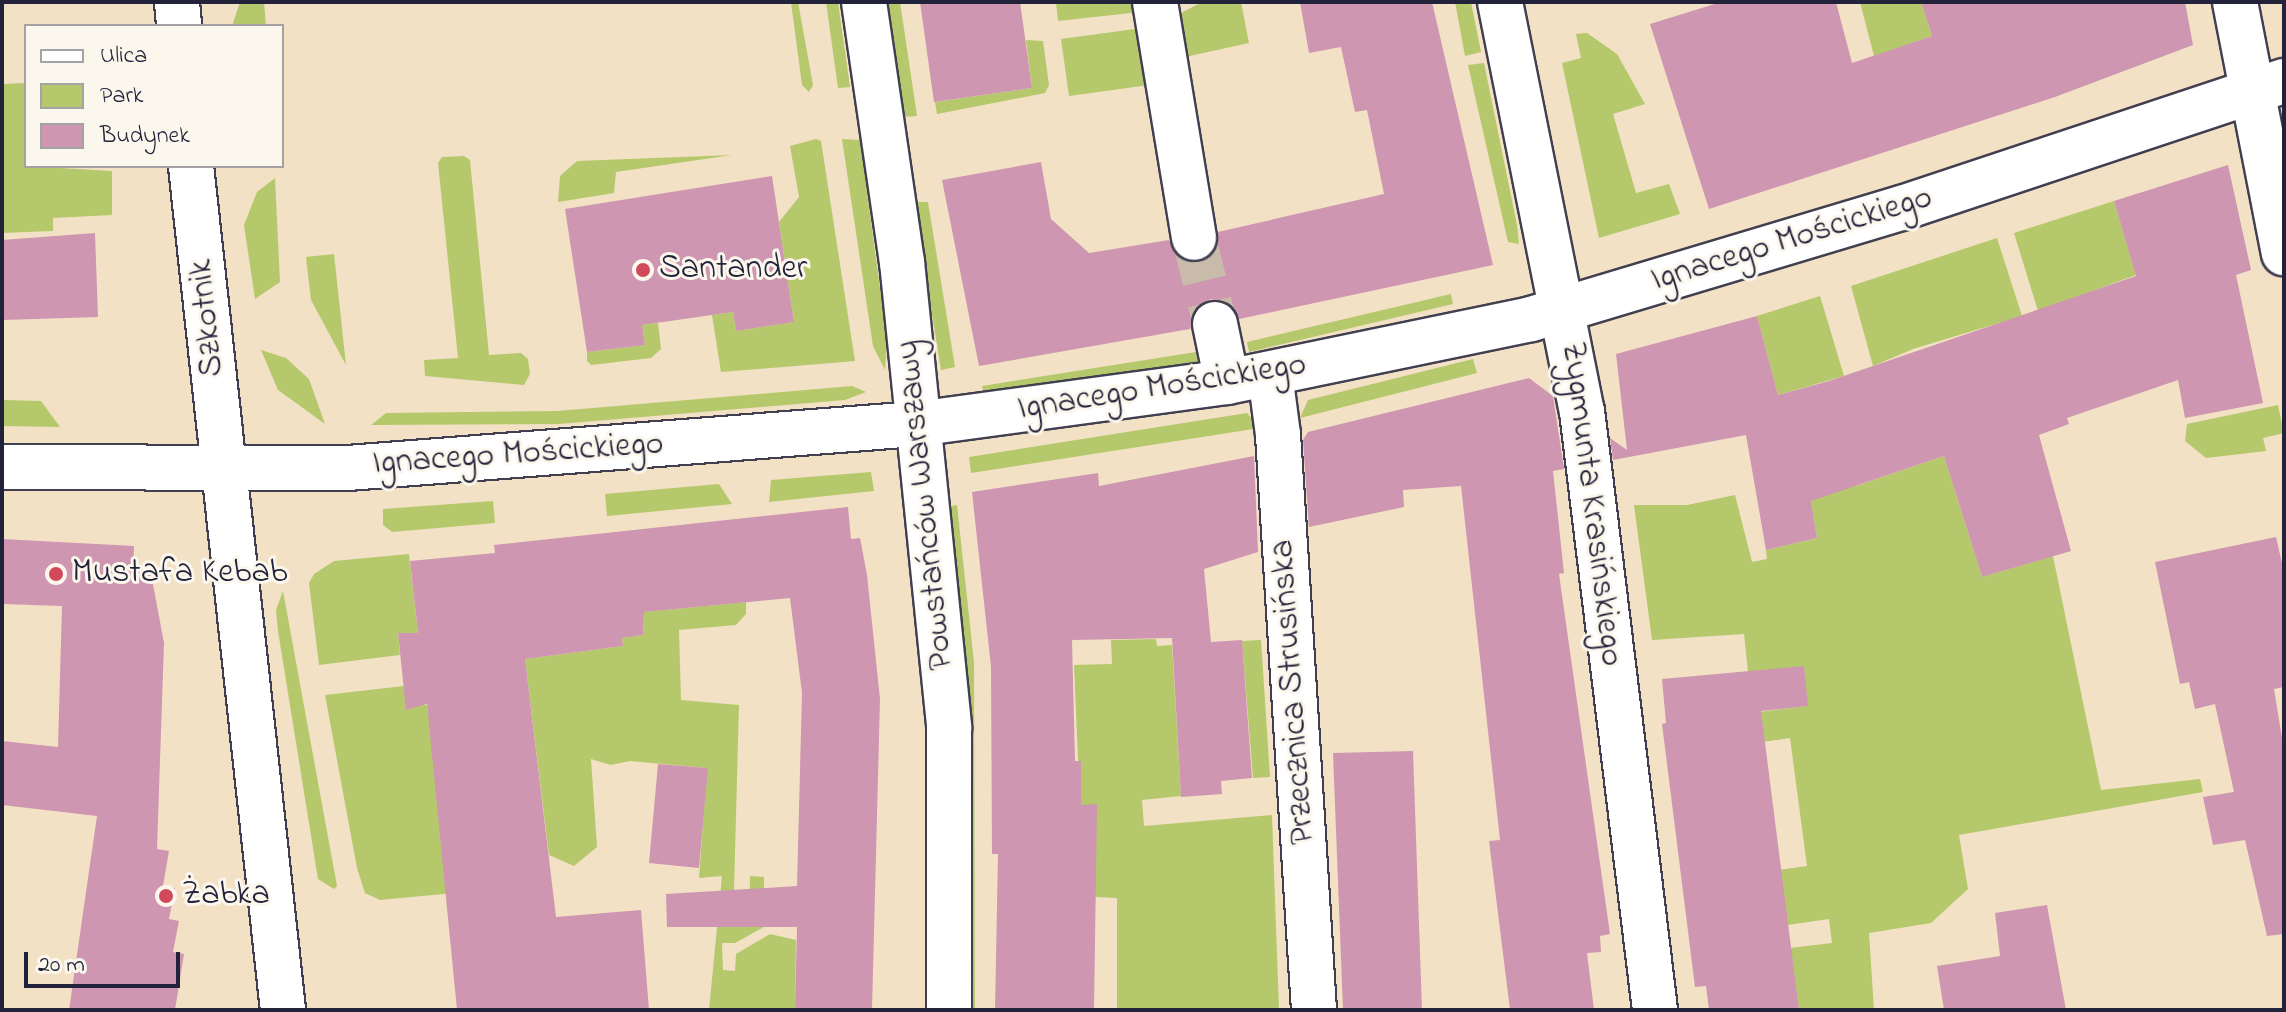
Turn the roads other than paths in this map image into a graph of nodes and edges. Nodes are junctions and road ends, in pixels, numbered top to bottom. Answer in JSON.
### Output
{"nodes":[{"id":1,"x":177,"y":2,"type":"edge"},
{"id":2,"x":864,"y":2,"type":"edge"},
{"id":3,"x":1155,"y":2,"type":"edge"},
{"id":4,"x":1500,"y":2,"type":"edge"},
{"id":5,"x":2235,"y":2,"type":"edge"},
{"id":6,"x":179,"y":24,"type":"edge"},
{"id":7,"x":2268,"y":87,"type":"edge"},
{"id":8,"x":191,"y":168,"type":"edge"},
{"id":9,"x":1194,"y":238,"type":"tunnel mouth"},
{"id":10,"x":2284,"y":253,"type":"edge"},
{"id":11,"x":1564,"y":307,"type":"junction"},
{"id":12,"x":1215,"y":324,"type":"tunnel mouth"},
{"id":13,"x":1270,"y":374,"type":"junction"},
{"id":14,"x":1227,"y":382,"type":"junction"},
{"id":15,"x":916,"y":424,"type":"junction"},
{"id":16,"x":2,"y":467,"type":"edge"},
{"id":17,"x":225,"y":470,"type":"junction"},
{"id":18,"x":283,"y":1010,"type":"edge"},
{"id":19,"x":949,"y":1010,"type":"edge"},
{"id":20,"x":1314,"y":1010,"type":"edge"},
{"id":21,"x":1655,"y":1010,"type":"edge"}],
"edges":[{"from":1,"to":6,"type":"street"},
{"from":2,"to":15,"type":"street","name":"Powstańców Warszawy"},
{"from":3,"to":9,"type":"street"},
{"from":4,"to":11,"type":"street","name":"Zygmunta Krasińskiego"},
{"from":5,"to":7,"type":"street"},
{"from":7,"to":10,"type":"street"},
{"from":7,"to":11,"type":"street","name":"Ignacego Mościckiego"},
{"from":8,"to":17,"type":"street","name":"Szkotnik"},
{"from":11,"to":13,"type":"street","name":"Ignacego Mościckiego"},
{"from":11,"to":21,"type":"street","name":"Zygmunta Krasińskiego"},
{"from":12,"to":14,"type":"street"},
{"from":13,"to":14,"type":"street","name":"Ignacego Mościckiego"},
{"from":13,"to":20,"type":"street","name":"Przecznica Strusińska"},
{"from":14,"to":15,"type":"street","name":"Ignacego Mościckiego"},
{"from":15,"to":17,"type":"street","name":"Ignacego Mościckiego"},
{"from":15,"to":19,"type":"street","name":"Powstańców Warszawy"},
{"from":16,"to":17,"type":"street","name":"Ignacego Mościckiego"},
{"from":17,"to":18,"type":"street","name":"Szkotnik"}]}
